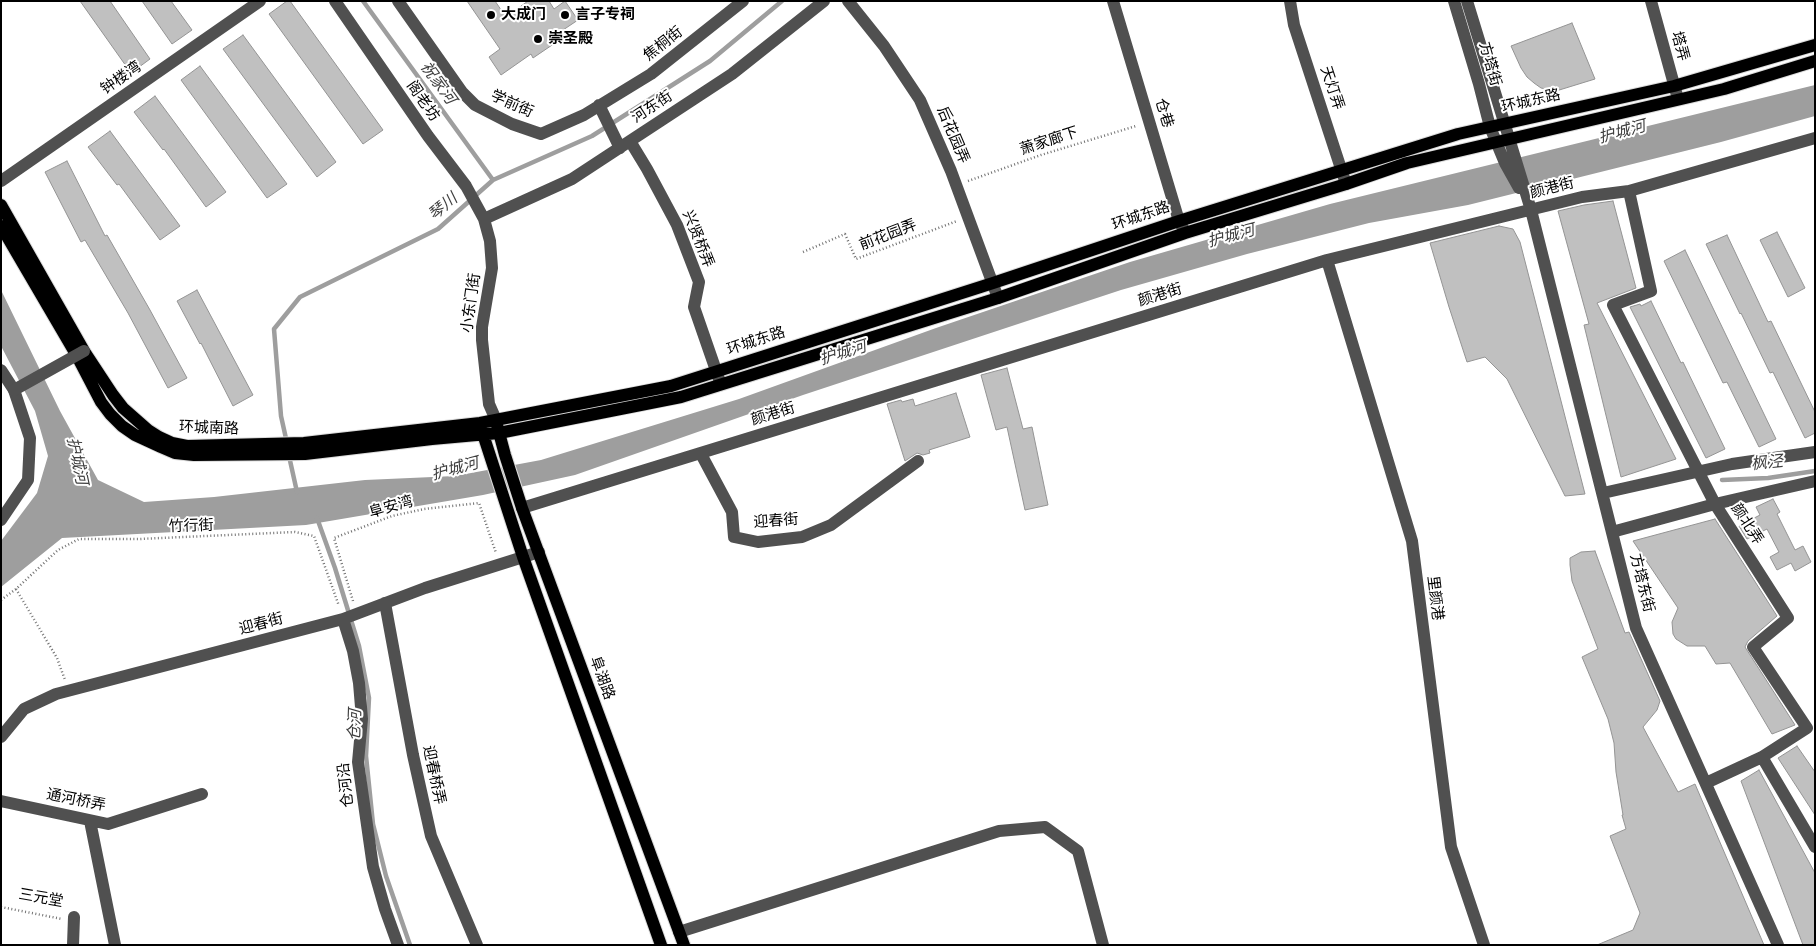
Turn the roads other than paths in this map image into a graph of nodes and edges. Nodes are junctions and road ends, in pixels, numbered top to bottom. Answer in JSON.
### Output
{"nodes":[{"id":1,"x":260,"y":1,"type":"edge"},
{"id":2,"x":335,"y":1,"type":"edge"},
{"id":3,"x":398,"y":1,"type":"edge"},
{"id":4,"x":824,"y":1,"type":"edge"},
{"id":5,"x":848,"y":1,"type":"edge"},
{"id":6,"x":1113,"y":1,"type":"edge"},
{"id":7,"x":1290,"y":1,"type":"edge"},
{"id":8,"x":1454,"y":1,"type":"edge"},
{"id":9,"x":1467,"y":1,"type":"edge"},
{"id":10,"x":1651,"y":1,"type":"edge"},
{"id":11,"x":736,"y":4,"type":"edge"},
{"id":12,"x":1815,"y":45,"type":"edge"},
{"id":13,"x":1815,"y":61,"type":"edge"},
{"id":14,"x":1674,"y":86,"type":"junction"},
{"id":15,"x":1678,"y":99,"type":"junction"},
{"id":16,"x":599,"y":106,"type":"junction"},
{"id":17,"x":1504,"y":124,"type":"junction"},
{"id":18,"x":1490,"y":127,"type":"junction"},
{"id":19,"x":1815,"y":138,"type":"edge"},
{"id":20,"x":1502,"y":140,"type":"junction"},
{"id":21,"x":625,"y":144,"type":"junction"},
{"id":22,"x":1341,"y":170,"type":"junction"},
{"id":23,"x":1,"y":181,"type":"edge"},
{"id":24,"x":1346,"y":184,"type":"junction"},
{"id":25,"x":1630,"y":191,"type":"junction"},
{"id":26,"x":1,"y":205,"type":"edge"},
{"id":27,"x":1531,"y":210,"type":"junction"},
{"id":28,"x":481,"y":213,"type":"junction"},
{"id":29,"x":1179,"y":221,"type":"junction"},
{"id":30,"x":1,"y":226,"type":"edge"},
{"id":31,"x":1185,"y":233,"type":"junction"},
{"id":32,"x":1327,"y":260,"type":"junction"},
{"id":33,"x":993,"y":284,"type":"junction"},
{"id":34,"x":998,"y":298,"type":"junction"},
{"id":35,"x":81,"y":353,"type":"junction"},
{"id":36,"x":1,"y":370,"type":"edge"},
{"id":37,"x":716,"y":371,"type":"junction"},
{"id":38,"x":720,"y":384,"type":"junction"},
{"id":39,"x":14,"y":390,"type":"junction"},
{"id":40,"x":488,"y":404,"type":"junction"},
{"id":41,"x":496,"y":420,"type":"junction"},
{"id":42,"x":481,"y":428,"type":"junction"},
{"id":43,"x":500,"y":433,"type":"junction"},
{"id":44,"x":1815,"y":452,"type":"edge"},
{"id":45,"x":701,"y":454,"type":"junction"},
{"id":46,"x":918,"y":461,"type":"dead end"},
{"id":47,"x":1698,"y":471,"type":"junction"},
{"id":48,"x":1815,"y":481,"type":"edge"},
{"id":49,"x":1603,"y":493,"type":"junction"},
{"id":50,"x":1715,"y":504,"type":"junction"},
{"id":51,"x":522,"y":508,"type":"junction"},
{"id":52,"x":1,"y":520,"type":"edge"},
{"id":53,"x":1612,"y":532,"type":"junction"},
{"id":54,"x":539,"y":552,"type":"junction"},
{"id":55,"x":522,"y":557,"type":"junction"},
{"id":56,"x":385,"y":604,"type":"junction"},
{"id":57,"x":343,"y":619,"type":"junction"},
{"id":58,"x":1811,"y":726,"type":"edge"},
{"id":59,"x":1,"y":737,"type":"edge"},
{"id":60,"x":1762,"y":757,"type":"junction"},
{"id":61,"x":1706,"y":783,"type":"junction"},
{"id":62,"x":202,"y":794,"type":"dead end"},
{"id":63,"x":1,"y":801,"type":"edge"},
{"id":64,"x":90,"y":821,"type":"junction"},
{"id":65,"x":1815,"y":847,"type":"edge"},
{"id":66,"x":74,"y":918,"type":"road end"},
{"id":67,"x":679,"y":932,"type":"junction"},
{"id":68,"x":73,"y":945,"type":"edge"},
{"id":69,"x":114,"y":945,"type":"edge"},
{"id":70,"x":398,"y":945,"type":"edge"},
{"id":71,"x":477,"y":945,"type":"edge"},
{"id":72,"x":661,"y":945,"type":"edge"},
{"id":73,"x":684,"y":945,"type":"edge"},
{"id":74,"x":1103,"y":945,"type":"edge"},
{"id":75,"x":1484,"y":945,"type":"edge"},
{"id":76,"x":1778,"y":945,"type":"edge"}],
"edges":[{"from":1,"to":23,"type":"street","name":"钟楼湾"},
{"from":2,"to":28,"type":"street","name":"阁老坊"},
{"from":3,"to":16,"type":"street","name":"学前街"},
{"from":4,"to":21,"type":"street","name":"河东街"},
{"from":5,"to":33,"type":"street","name":"后花园弄"},
{"from":6,"to":29,"type":"street","name":"仓巷"},
{"from":7,"to":22,"type":"street","name":"天灯弄"},
{"from":8,"to":18,"type":"street","name":"方塔街"},
{"from":9,"to":17,"type":"street","name":"方塔街"},
{"from":10,"to":14,"type":"street","name":"塔弄"},
{"from":11,"to":16,"type":"street","name":"焦桐街"},
{"from":12,"to":14,"type":"main road","name":"环城东路"},
{"from":13,"to":15,"type":"main road","name":"环城东路"},
{"from":14,"to":15,"type":"street","name":"塔弄"},
{"from":14,"to":17,"type":"main road","name":"环城东路"},
{"from":15,"to":20,"type":"main road","name":"环城东路"},
{"from":16,"to":21,"type":"street","name":"兴贤桥弄"},
{"from":17,"to":18,"type":"main road","name":"环城东路"},
{"from":17,"to":20,"type":"street","name":"方塔街"},
{"from":18,"to":20,"type":"street","name":"方塔街"},
{"from":18,"to":22,"type":"main road","name":"环城东路"},
{"from":19,"to":25,"type":"street","name":"颜港街"},
{"from":20,"to":24,"type":"main road","name":"环城东路"},
{"from":20,"to":27,"type":"street","name":"方塔街"},
{"from":21,"to":28,"type":"street","name":"河东街"},
{"from":21,"to":37,"type":"street","name":"兴贤桥弄"},
{"from":22,"to":24,"type":"street","name":"天灯弄"},
{"from":22,"to":29,"type":"main road","name":"环城东路"},
{"from":24,"to":31,"type":"main road","name":"环城东路"},
{"from":25,"to":27,"type":"street","name":"颜港街"},
{"from":25,"to":47,"type":"street","name":"颜北弄"},
{"from":26,"to":35,"type":"main road","name":"环城南路"},
{"from":27,"to":32,"type":"street","name":"颜港街"},
{"from":27,"to":49,"type":"street","name":"方塔东街"},
{"from":28,"to":40,"type":"street","name":"小东门街"},
{"from":29,"to":31,"type":"street","name":"仓巷"},
{"from":29,"to":33,"type":"main road","name":"环城东路"},
{"from":30,"to":35,"type":"main road","name":"环城南路"},
{"from":31,"to":34,"type":"main road","name":"环城东路"},
{"from":32,"to":45,"type":"street","name":"颜港街"},
{"from":32,"to":75,"type":"street","name":"里颜港"},
{"from":33,"to":34,"type":"street","name":"后花园弄"},
{"from":33,"to":37,"type":"main road","name":"环城东路"},
{"from":34,"to":38,"type":"main road","name":"环城东路"},
{"from":35,"to":39,"type":"street","bridge":true},
{"from":35,"to":42,"type":"main road","name":"环城南路"},
{"from":36,"to":39,"type":"street"},
{"from":37,"to":38,"type":"street","name":"兴贤桥弄"},
{"from":37,"to":41,"type":"main road","name":"环城东路"},
{"from":38,"to":43,"type":"main road","name":"环城东路"},
{"from":39,"to":52,"type":"street"},
{"from":40,"to":41,"type":"street","name":"小东门街"},
{"from":40,"to":42,"type":"street"},
{"from":41,"to":42,"type":"main road","name":"环城东路"},
{"from":41,"to":43,"type":"main road","name":"阜湖路"},
{"from":42,"to":43,"type":"main road","name":"环城东路"},
{"from":42,"to":55,"type":"main road"},
{"from":43,"to":51,"type":"main road","name":"阜湖路"},
{"from":44,"to":47,"type":"street"},
{"from":45,"to":46,"type":"street","name":"迎春街"},
{"from":45,"to":51,"type":"street","name":"颜港街"},
{"from":47,"to":49,"type":"street"},
{"from":47,"to":50,"type":"street","name":"颜北弄"},
{"from":48,"to":50,"type":"street"},
{"from":49,"to":53,"type":"street","name":"方塔东街"},
{"from":50,"to":53,"type":"street"},
{"from":50,"to":58,"type":"street","name":"颜北弄"},
{"from":51,"to":54,"type":"main road","name":"阜湖路"},
{"from":53,"to":61,"type":"street","name":"方塔东街"},
{"from":54,"to":55,"type":"street","name":"迎春街"},
{"from":54,"to":67,"type":"main road","name":"阜湖路"},
{"from":55,"to":56,"type":"street","name":"迎春街"},
{"from":55,"to":72,"type":"main road"},
{"from":56,"to":57,"type":"street","name":"迎春街"},
{"from":56,"to":71,"type":"street","name":"迎春桥弄"},
{"from":57,"to":59,"type":"street","name":"迎春街"},
{"from":57,"to":70,"type":"street","name":"仓河沿"},
{"from":58,"to":60,"type":"street","name":"颜北弄"},
{"from":60,"to":61,"type":"street","name":"颜北弄"},
{"from":60,"to":65,"type":"street"},
{"from":61,"to":76,"type":"street","name":"方塔东街"},
{"from":62,"to":64,"type":"street","name":"通河桥弄"},
{"from":63,"to":64,"type":"street","name":"通河桥弄"},
{"from":64,"to":69,"type":"street"},
{"from":66,"to":68,"type":"street","name":"三元堂"},
{"from":67,"to":73,"type":"main road","name":"阜湖路"},
{"from":67,"to":74,"type":"street"}]}
